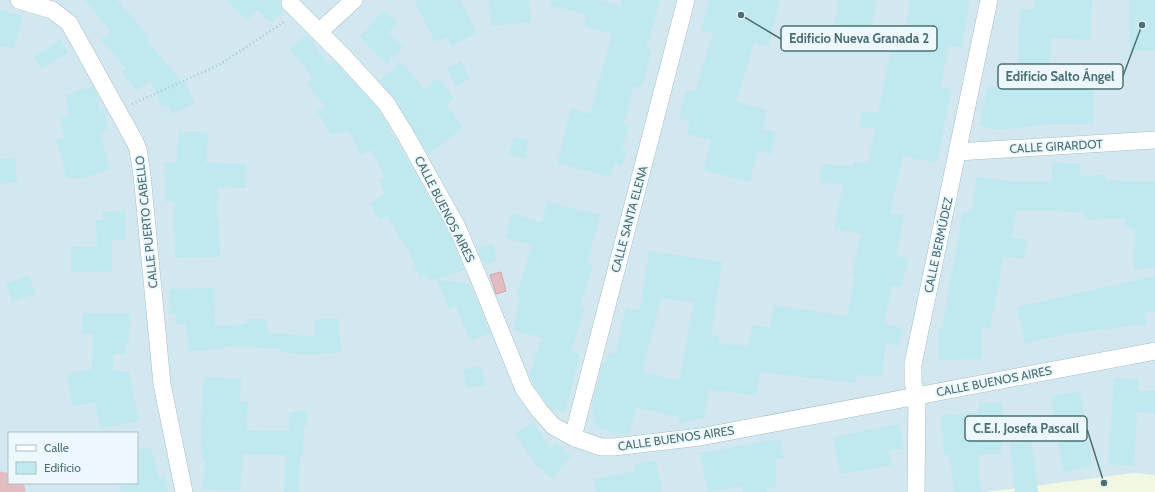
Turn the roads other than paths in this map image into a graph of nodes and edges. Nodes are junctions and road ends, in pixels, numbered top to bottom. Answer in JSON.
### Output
{"nodes":[{"id":1,"x":19,"y":0,"type":"edge"},
{"id":2,"x":354,"y":0,"type":"edge"},
{"id":3,"x":686,"y":0,"type":"edge"},
{"id":4,"x":989,"y":0,"type":"edge"},
{"id":5,"x":290,"y":3,"type":"dead end"},
{"id":6,"x":319,"y":32,"type":"junction"},
{"id":7,"x":1155,"y":140,"type":"edge"},
{"id":8,"x":957,"y":152,"type":"junction"},
{"id":9,"x":1155,"y":351,"type":"edge"},
{"id":10,"x":917,"y":396,"type":"junction"},
{"id":11,"x":573,"y":437,"type":"junction"},
{"id":12,"x":184,"y":492,"type":"edge"},
{"id":13,"x":916,"y":492,"type":"edge"}],
"edges":[{"from":1,"to":12,"type":"street","name":"CALLE PUERTO CABELLO"},
{"from":2,"to":6,"type":"street"},
{"from":3,"to":11,"type":"street","name":"CALLE SANTA ELENA"},
{"from":4,"to":8,"type":"street","name":"CALLE BERMÚDEZ"},
{"from":5,"to":6,"type":"street","name":"CALLE BUENOS AIRES"},
{"from":6,"to":11,"type":"street","name":"CALLE BUENOS AIRES"},
{"from":7,"to":8,"type":"street","name":"CALLE GIRARDOT"},
{"from":8,"to":10,"type":"street","name":"CALLE BERMÚDEZ"},
{"from":9,"to":10,"type":"street","name":"CALLE BUENOS AIRES"},
{"from":10,"to":11,"type":"street","name":"CALLE BUENOS AIRES"},
{"from":10,"to":13,"type":"street","name":"CALLE BERMÚDEZ"}]}
